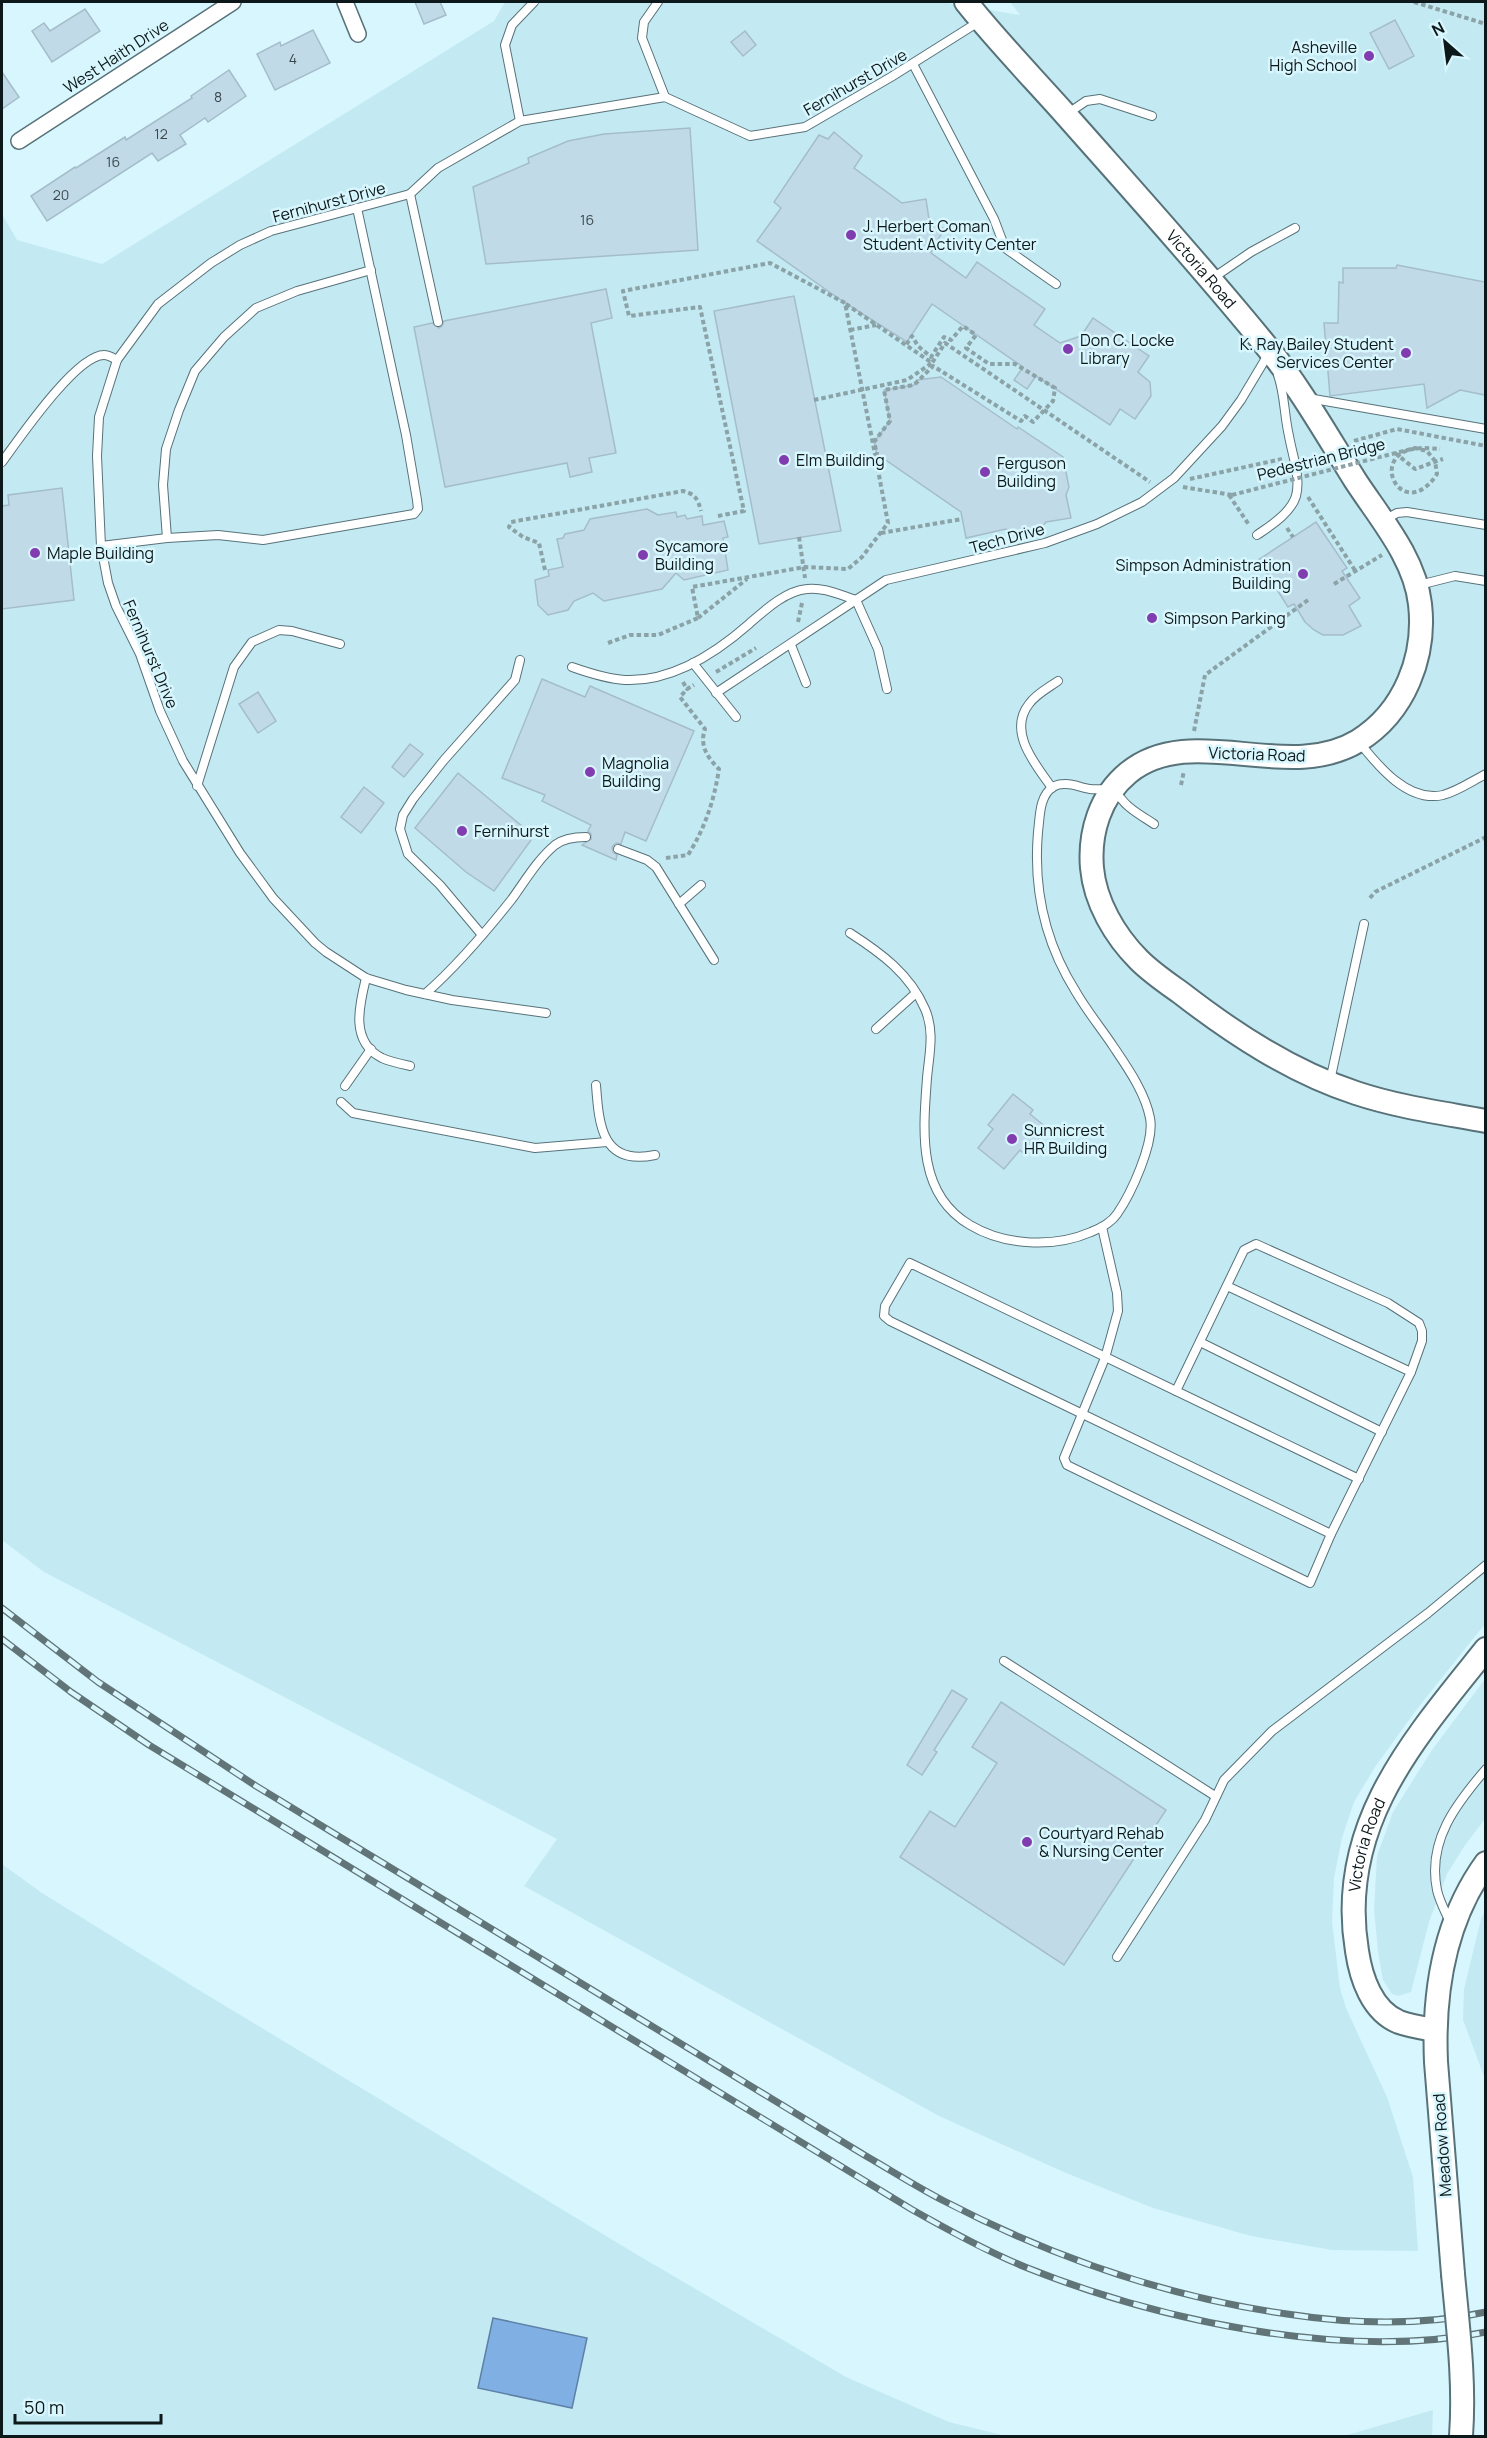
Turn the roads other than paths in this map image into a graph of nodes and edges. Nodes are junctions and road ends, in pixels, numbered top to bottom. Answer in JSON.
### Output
{"nodes":[{"id":1,"x":233,"y":2,"type":"edge"},
{"id":2,"x":345,"y":2,"type":"edge"},
{"id":3,"x":534,"y":2,"type":"edge"},
{"id":4,"x":658,"y":2,"type":"edge"},
{"id":5,"x":966,"y":2,"type":"edge"},
{"id":6,"x":981,"y":20,"type":"junction"},
{"id":7,"x":358,"y":34,"type":"dead end"},
{"id":8,"x":913,"y":64,"type":"junction"},
{"id":9,"x":665,"y":97,"type":"junction"},
{"id":10,"x":1065,"y":115,"type":"junction"},
{"id":11,"x":1152,"y":116,"type":"dead end"},
{"id":12,"x":520,"y":121,"type":"junction"},
{"id":13,"x":19,"y":141,"type":"dead end"},
{"id":14,"x":410,"y":194,"type":"junction"},
{"id":15,"x":357,"y":208,"type":"junction"},
{"id":16,"x":1295,"y":228,"type":"dead end"},
{"id":17,"x":371,"y":270,"type":"junction"},
{"id":18,"x":1209,"y":280,"type":"junction"},
{"id":19,"x":1056,"y":284,"type":"dead end"},
{"id":20,"x":438,"y":322,"type":"dead end"},
{"id":21,"x":1270,"y":351,"type":"junction"},
{"id":22,"x":117,"y":360,"type":"junction"},
{"id":23,"x":1301,"y":397,"type":"junction"},
{"id":24,"x":1485,"y":429,"type":"edge"},
{"id":25,"x":2,"y":462,"type":"edge"},
{"id":26,"x":1382,"y":521,"type":"junction"},
{"id":27,"x":1485,"y":525,"type":"edge"},
{"id":28,"x":1257,"y":535,"type":"dead end"},
{"id":29,"x":167,"y":538,"type":"junction"},
{"id":30,"x":101,"y":546,"type":"junction"},
{"id":31,"x":1485,"y":581,"type":"edge"},
{"id":32,"x":1416,"y":585,"type":"junction"},
{"id":33,"x":856,"y":600,"type":"junction"},
{"id":34,"x":340,"y":644,"type":"dead end"},
{"id":35,"x":791,"y":645,"type":"junction"},
{"id":36,"x":520,"y":660,"type":"dead end"},
{"id":37,"x":693,"y":663,"type":"junction"},
{"id":38,"x":572,"y":667,"type":"dead end"},
{"id":39,"x":1058,"y":681,"type":"dead end"},
{"id":40,"x":806,"y":683,"type":"dead end"},
{"id":41,"x":887,"y":689,"type":"dead end"},
{"id":42,"x":716,"y":693,"type":"junction"},
{"id":43,"x":735,"y":717,"type":"dead end"},
{"id":44,"x":1358,"y":741,"type":"junction"},
{"id":45,"x":1485,"y":774,"type":"edge"},
{"id":46,"x":197,"y":786,"type":"junction"},
{"id":47,"x":1052,"y":788,"type":"junction"},
{"id":48,"x":1112,"y":791,"type":"junction"},
{"id":49,"x":1154,"y":825,"type":"dead end"},
{"id":50,"x":586,"y":837,"type":"dead end"},
{"id":51,"x":618,"y":849,"type":"dead end"},
{"id":52,"x":701,"y":885,"type":"dead end"},
{"id":53,"x":679,"y":904,"type":"junction"},
{"id":54,"x":1364,"y":924,"type":"dead end"},
{"id":55,"x":850,"y":933,"type":"dead end"},
{"id":56,"x":482,"y":935,"type":"junction"},
{"id":57,"x":714,"y":960,"type":"dead end"},
{"id":58,"x":366,"y":978,"type":"junction"},
{"id":59,"x":916,"y":993,"type":"junction"},
{"id":60,"x":425,"y":994,"type":"junction"},
{"id":61,"x":546,"y":1013,"type":"dead end"},
{"id":62,"x":876,"y":1029,"type":"dead end"},
{"id":63,"x":371,"y":1049,"type":"junction"},
{"id":64,"x":410,"y":1066,"type":"dead end"},
{"id":65,"x":1330,"y":1083,"type":"junction"},
{"id":66,"x":596,"y":1085,"type":"dead end"},
{"id":67,"x":345,"y":1086,"type":"dead end"},
{"id":68,"x":341,"y":1102,"type":"dead end"},
{"id":69,"x":1485,"y":1121,"type":"edge"},
{"id":70,"x":606,"y":1142,"type":"junction"},
{"id":71,"x":655,"y":1155,"type":"dead end"},
{"id":72,"x":1102,"y":1227,"type":"junction"},
{"id":73,"x":1227,"y":1286,"type":"junction"},
{"id":74,"x":1200,"y":1342,"type":"junction"},
{"id":75,"x":1105,"y":1358,"type":"junction"},
{"id":76,"x":1410,"y":1372,"type":"junction"},
{"id":77,"x":1176,"y":1390,"type":"junction"},
{"id":78,"x":1082,"y":1413,"type":"junction"},
{"id":79,"x":1382,"y":1432,"type":"junction"},
{"id":80,"x":1359,"y":1479,"type":"junction"},
{"id":81,"x":1331,"y":1534,"type":"junction"},
{"id":82,"x":1485,"y":1565,"type":"edge"},
{"id":83,"x":1485,"y":1649,"type":"edge"},
{"id":84,"x":1004,"y":1661,"type":"dead end"},
{"id":85,"x":1485,"y":1769,"type":"edge"},
{"id":86,"x":1215,"y":1796,"type":"junction"},
{"id":87,"x":1485,"y":1863,"type":"edge"},
{"id":88,"x":1452,"y":1927,"type":"junction"},
{"id":89,"x":1117,"y":1957,"type":"dead end"},
{"id":90,"x":1435,"y":2030,"type":"junction"},
{"id":91,"x":1461,"y":2436,"type":"edge"}],
"edges":[{"from":1,"to":13,"type":"street","name":"West Haith Drive"},
{"from":2,"to":7,"type":"street"},
{"from":3,"to":12,"type":"lane"},
{"from":4,"to":9,"type":"lane"},
{"from":5,"to":6,"type":"street","name":"Victoria Road"},
{"from":6,"to":8,"type":"lane","name":"Fernihurst Drive"},
{"from":6,"to":10,"type":"street","name":"Victoria Road"},
{"from":8,"to":9,"type":"lane","name":"Fernihurst Drive"},
{"from":8,"to":19,"type":"lane"},
{"from":9,"to":12,"type":"lane","name":"Fernihurst Drive"},
{"from":10,"to":11,"type":"lane"},
{"from":10,"to":18,"type":"street","name":"Victoria Road"},
{"from":12,"to":14,"type":"lane","name":"Fernihurst Drive"},
{"from":14,"to":15,"type":"lane","name":"Fernihurst Drive"},
{"from":14,"to":20,"type":"lane"},
{"from":15,"to":17,"type":"lane"},
{"from":15,"to":22,"type":"lane","name":"Fernihurst Drive"},
{"from":16,"to":18,"type":"lane"},
{"from":17,"to":29,"type":"lane"},
{"from":17,"to":29,"type":"lane"},
{"from":18,"to":21,"type":"street","name":"Victoria Road"},
{"from":21,"to":23,"type":"street","name":"Victoria Road"},
{"from":21,"to":28,"type":"lane"},
{"from":21,"to":33,"type":"lane","name":"Tech Drive"},
{"from":22,"to":25,"type":"lane"},
{"from":22,"to":30,"type":"lane","name":"Fernihurst Drive"},
{"from":23,"to":24,"type":"lane"},
{"from":23,"to":26,"type":"street","name":"Victoria Road"},
{"from":26,"to":27,"type":"lane"},
{"from":26,"to":32,"type":"street","name":"Victoria Road"},
{"from":29,"to":30,"type":"lane"},
{"from":30,"to":46,"type":"lane","name":"Fernihurst Drive"},
{"from":31,"to":32,"type":"lane"},
{"from":32,"to":44,"type":"street","name":"Victoria Road"},
{"from":33,"to":35,"type":"lane","name":"Tech Drive"},
{"from":33,"to":37,"type":"lane"},
{"from":33,"to":41,"type":"lane"},
{"from":34,"to":46,"type":"lane"},
{"from":35,"to":40,"type":"lane"},
{"from":35,"to":42,"type":"lane","name":"Tech Drive"},
{"from":36,"to":56,"type":"lane"},
{"from":37,"to":38,"type":"lane"},
{"from":37,"to":42,"type":"lane"},
{"from":39,"to":47,"type":"lane"},
{"from":42,"to":43,"type":"lane"},
{"from":44,"to":45,"type":"lane"},
{"from":44,"to":48,"type":"street","name":"Victoria Road"},
{"from":46,"to":58,"type":"lane","name":"Fernihurst Drive"},
{"from":47,"to":48,"type":"lane"},
{"from":47,"to":72,"type":"lane"},
{"from":48,"to":49,"type":"lane"},
{"from":48,"to":65,"type":"street","name":"Victoria Road"},
{"from":50,"to":56,"type":"lane"},
{"from":51,"to":53,"type":"lane"},
{"from":52,"to":53,"type":"lane"},
{"from":53,"to":57,"type":"lane"},
{"from":54,"to":65,"type":"lane"},
{"from":55,"to":59,"type":"lane"},
{"from":56,"to":60,"type":"lane"},
{"from":58,"to":60,"type":"lane","name":"Fernihurst Drive"},
{"from":58,"to":63,"type":"lane"},
{"from":59,"to":62,"type":"lane"},
{"from":59,"to":72,"type":"lane"},
{"from":60,"to":61,"type":"lane","name":"Fernihurst Drive"},
{"from":63,"to":64,"type":"lane"},
{"from":63,"to":67,"type":"lane"},
{"from":65,"to":69,"type":"street","name":"Victoria Road"},
{"from":66,"to":70,"type":"lane"},
{"from":68,"to":70,"type":"lane"},
{"from":70,"to":71,"type":"lane"},
{"from":72,"to":75,"type":"lane"},
{"from":73,"to":74,"type":"lane"},
{"from":73,"to":76,"type":"lane"},
{"from":73,"to":76,"type":"lane"},
{"from":74,"to":77,"type":"lane"},
{"from":74,"to":79,"type":"lane"},
{"from":75,"to":77,"type":"lane"},
{"from":75,"to":78,"type":"lane"},
{"from":75,"to":78,"type":"lane"},
{"from":76,"to":79,"type":"lane"},
{"from":77,"to":80,"type":"lane"},
{"from":78,"to":81,"type":"lane"},
{"from":78,"to":81,"type":"lane"},
{"from":79,"to":80,"type":"lane"},
{"from":80,"to":81,"type":"lane"},
{"from":82,"to":86,"type":"lane"},
{"from":83,"to":90,"type":"street","name":"Victoria Road"},
{"from":84,"to":86,"type":"lane"},
{"from":85,"to":88,"type":"lane"},
{"from":86,"to":89,"type":"lane"},
{"from":87,"to":88,"type":"street","name":"Meadow Road"},
{"from":88,"to":90,"type":"street","name":"Meadow Road"},
{"from":90,"to":91,"type":"street","name":"Meadow Road","bridge":true}]}
